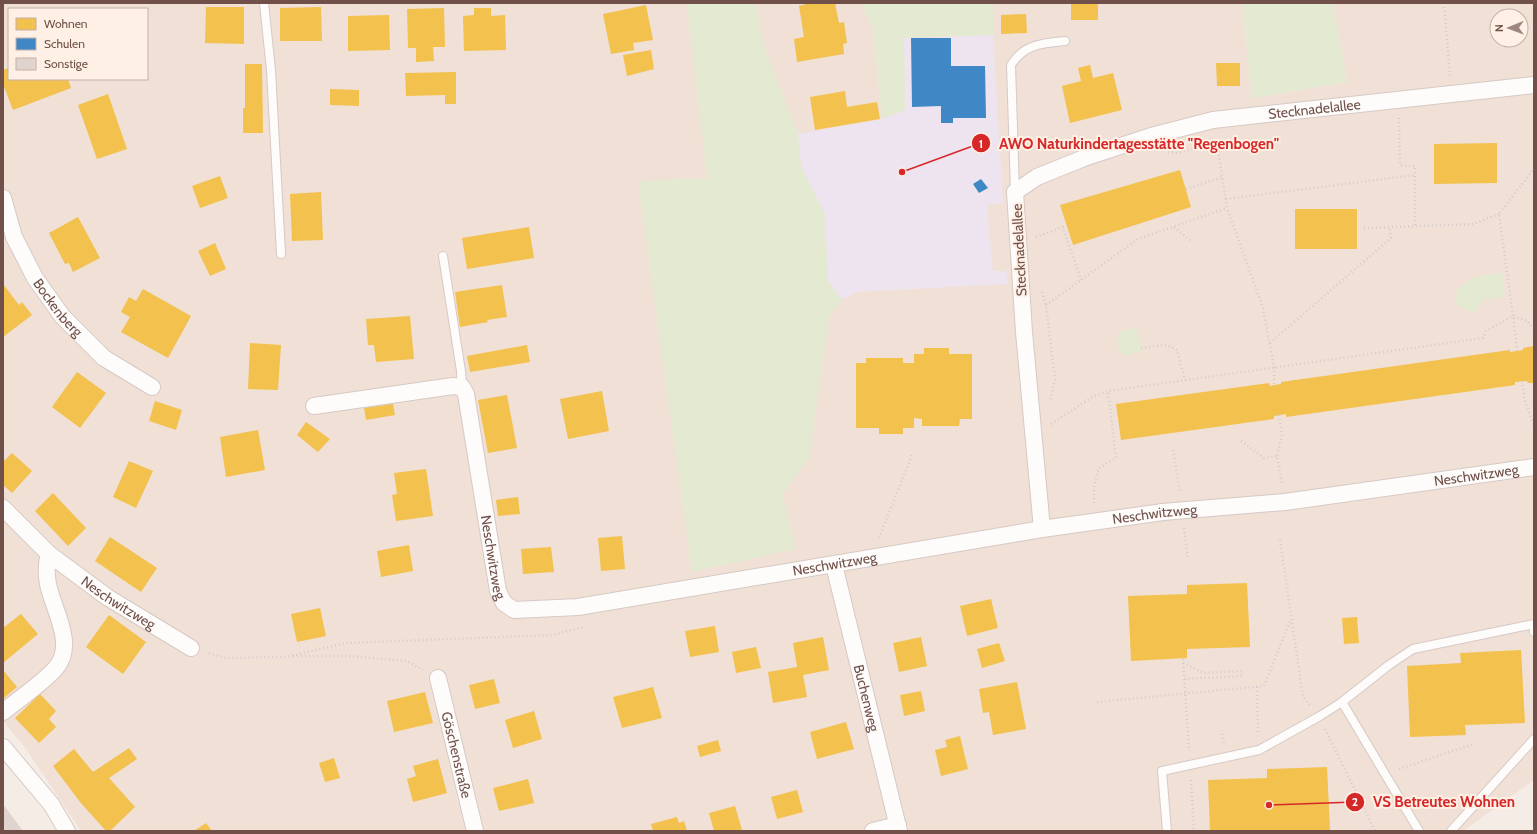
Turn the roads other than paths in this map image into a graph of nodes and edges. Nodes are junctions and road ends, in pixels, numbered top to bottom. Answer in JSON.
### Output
{"nodes":[{"id":1,"x":264,"y":3,"type":"edge"},
{"id":2,"x":1065,"y":41,"type":"dead end"},
{"id":3,"x":1534,"y":85,"type":"edge"},
{"id":4,"x":1015,"y":192,"type":"junction"},
{"id":5,"x":3,"y":198,"type":"edge"},
{"id":6,"x":281,"y":254,"type":"dead end"},
{"id":7,"x":443,"y":256,"type":"dead end"},
{"id":8,"x":462,"y":386,"type":"junction"},
{"id":9,"x":152,"y":387,"type":"dead end"},
{"id":10,"x":314,"y":406,"type":"dead end"},
{"id":11,"x":1534,"y":467,"type":"edge"},
{"id":12,"x":3,"y":508,"type":"edge"},
{"id":13,"x":1042,"y":529,"type":"junction"},
{"id":14,"x":49,"y":554,"type":"junction"},
{"id":15,"x":834,"y":565,"type":"junction"},
{"id":16,"x":1534,"y":632,"type":"edge"},
{"id":17,"x":191,"y":648,"type":"road end"},
{"id":18,"x":438,"y":678,"type":"dead end"},
{"id":19,"x":1342,"y":702,"type":"junction"},
{"id":20,"x":3,"y":712,"type":"edge"},
{"id":21,"x":1534,"y":739,"type":"edge"},
{"id":22,"x":3,"y":747,"type":"edge"},
{"id":23,"x":898,"y":828,"type":"edge"},
{"id":24,"x":67,"y":831,"type":"edge"},
{"id":25,"x":475,"y":831,"type":"edge"},
{"id":26,"x":873,"y":831,"type":"edge"},
{"id":27,"x":1167,"y":831,"type":"edge"},
{"id":28,"x":1419,"y":831,"type":"edge"},
{"id":29,"x":1451,"y":831,"type":"edge"}],
"edges":[{"from":1,"to":6,"type":"lane"},
{"from":2,"to":4,"type":"lane"},
{"from":3,"to":4,"type":"street","name":"Stecknadelallee"},
{"from":4,"to":13,"type":"street","name":"Stecknadelallee"},
{"from":5,"to":9,"type":"street","name":"Bockenberg"},
{"from":7,"to":8,"type":"lane"},
{"from":8,"to":10,"type":"street"},
{"from":8,"to":15,"type":"street","name":"Neschwitzweg"},
{"from":11,"to":13,"type":"street","name":"Neschwitzweg"},
{"from":12,"to":14,"type":"street","name":"Neschwitzweg"},
{"from":13,"to":15,"type":"street","name":"Neschwitzweg"},
{"from":14,"to":17,"type":"street","name":"Neschwitzweg"},
{"from":14,"to":20,"type":"street"},
{"from":15,"to":23,"type":"street","name":"Buchenweg"},
{"from":16,"to":19,"type":"lane"},
{"from":18,"to":25,"type":"street","name":"Göschenstraße"},
{"from":19,"to":27,"type":"lane"},
{"from":19,"to":28,"type":"lane"},
{"from":21,"to":29,"type":"lane"},
{"from":22,"to":24,"type":"street"},
{"from":23,"to":26,"type":"street"}]}
